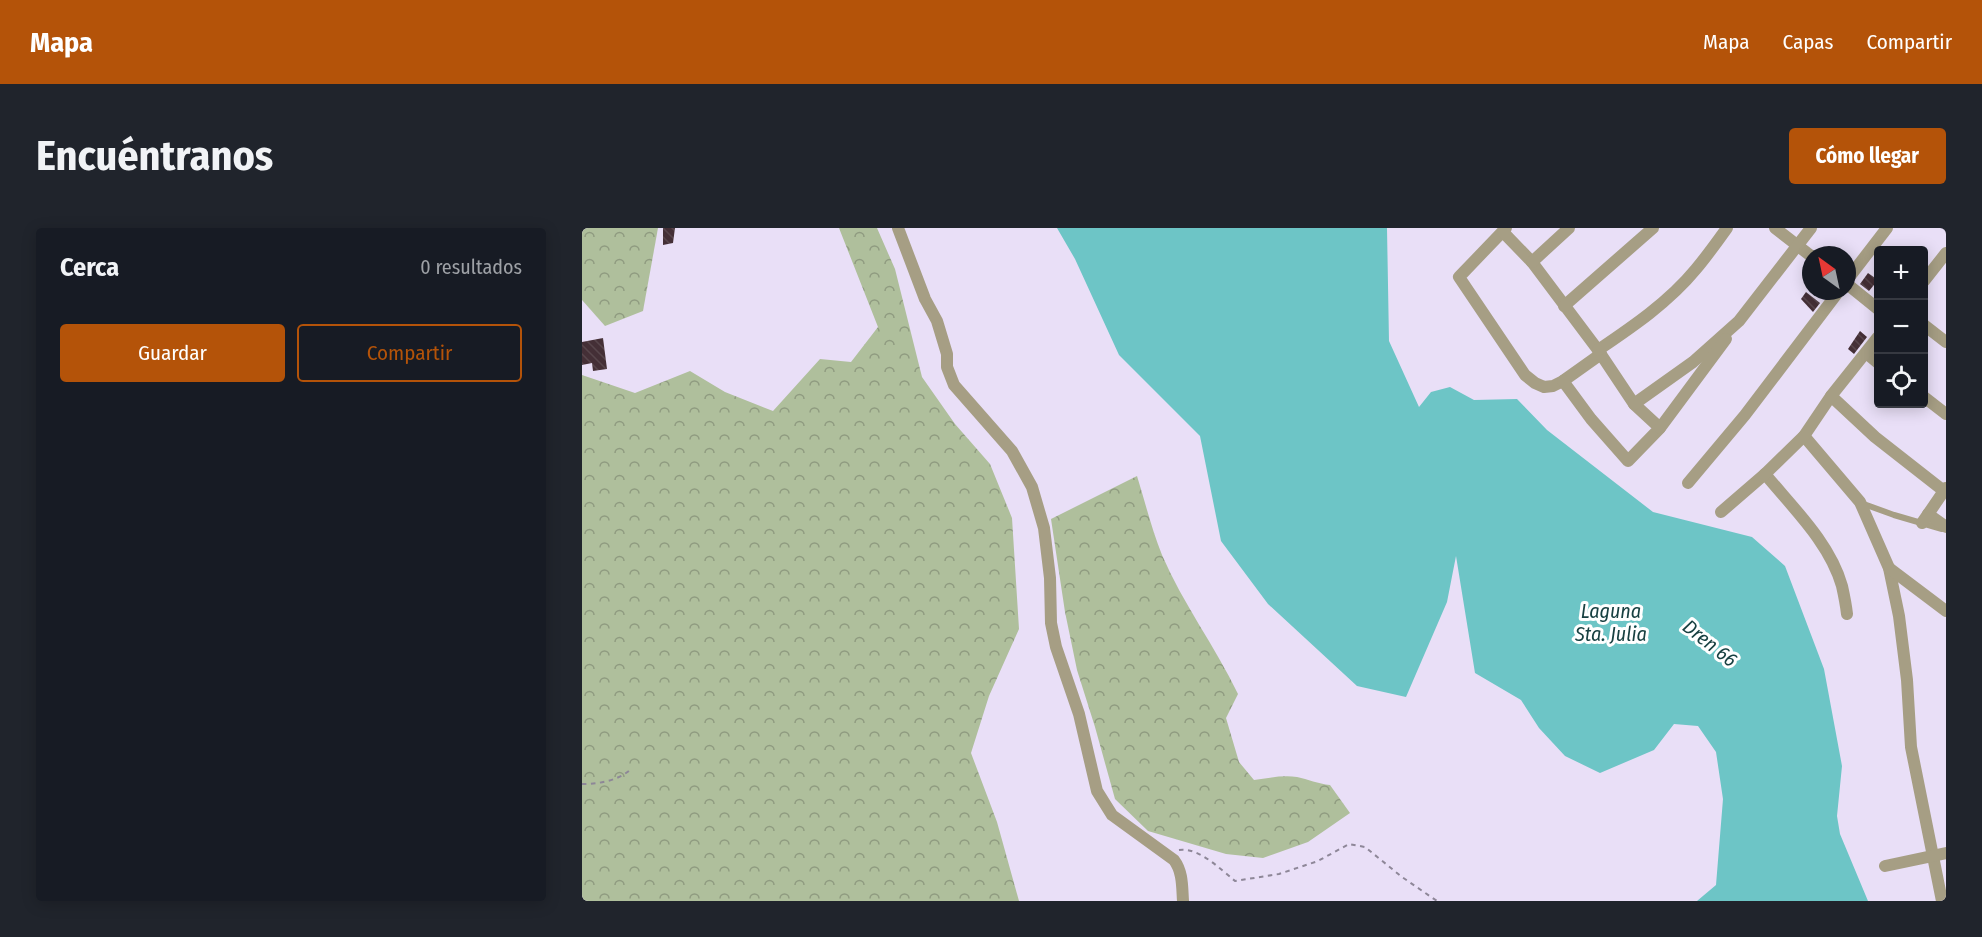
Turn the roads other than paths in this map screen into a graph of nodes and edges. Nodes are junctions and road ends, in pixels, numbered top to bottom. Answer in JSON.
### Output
{"nodes":[{"id":1,"x":898,"y":228,"type":"edge"},
{"id":2,"x":1569,"y":228,"type":"edge"},
{"id":3,"x":1653,"y":228,"type":"edge"},
{"id":4,"x":1727,"y":228,"type":"edge"},
{"id":5,"x":1775,"y":228,"type":"edge"},
{"id":6,"x":1811,"y":228,"type":"edge"},
{"id":7,"x":1887,"y":228,"type":"edge"},
{"id":8,"x":1505,"y":230,"type":"edge"},
{"id":9,"x":1798,"y":246,"type":"junction"},
{"id":10,"x":1802,"y":249,"type":"edge"},
{"id":11,"x":1944,"y":260,"type":"edge"},
{"id":12,"x":1532,"y":262,"type":"junction"},
{"id":13,"x":1856,"y":270,"type":"edge"},
{"id":14,"x":1928,"y":276,"type":"edge"},
{"id":15,"x":1856,"y":290,"type":"edge"},
{"id":16,"x":1832,"y":300,"type":"edge"},
{"id":17,"x":1564,"y":306,"type":"junction"},
{"id":18,"x":1874,"y":306,"type":"edge"},
{"id":19,"x":1739,"y":321,"type":"junction"},
{"id":20,"x":1928,"y":329,"type":"edge"},
{"id":21,"x":1946,"y":342,"type":"edge"},
{"id":22,"x":1874,"y":343,"type":"edge"},
{"id":23,"x":1599,"y":352,"type":"junction"},
{"id":24,"x":1866,"y":353,"type":"junction"},
{"id":25,"x":1874,"y":360,"type":"edge"},
{"id":26,"x":1563,"y":381,"type":"junction"},
{"id":27,"x":1831,"y":396,"type":"junction"},
{"id":28,"x":1928,"y":401,"type":"edge"},
{"id":29,"x":1634,"y":404,"type":"junction"},
{"id":30,"x":1946,"y":414,"type":"edge"},
{"id":31,"x":1660,"y":428,"type":"junction"},
{"id":32,"x":1804,"y":436,"type":"junction"},
{"id":33,"x":1765,"y":474,"type":"junction"},
{"id":34,"x":1688,"y":483,"type":"dead end"},
{"id":35,"x":1945,"y":490,"type":"edge"},
{"id":36,"x":1860,"y":502,"type":"junction"},
{"id":37,"x":1721,"y":512,"type":"dead end"},
{"id":38,"x":1925,"y":518,"type":"junction"},
{"id":39,"x":1946,"y":528,"type":"edge"},
{"id":40,"x":1889,"y":568,"type":"junction"},
{"id":41,"x":1946,"y":611,"type":"edge"},
{"id":42,"x":1847,"y":614,"type":"dead end"},
{"id":43,"x":1946,"y":853,"type":"edge"},
{"id":44,"x":1932,"y":855,"type":"junction"},
{"id":45,"x":1885,"y":866,"type":"dead end"},
{"id":46,"x":1183,"y":901,"type":"edge"},
{"id":47,"x":1942,"y":901,"type":"edge"}],
"edges":[{"from":1,"to":46,"type":"street"},
{"from":2,"to":12,"type":"street"},
{"from":3,"to":17,"type":"street"},
{"from":4,"to":23,"type":"street"},
{"from":5,"to":9,"type":"street"},
{"from":6,"to":9,"type":"street"},
{"from":7,"to":13,"type":"street"},
{"from":8,"to":12,"type":"street"},
{"from":8,"to":26,"type":"street"},
{"from":9,"to":10,"type":"street"},
{"from":9,"to":19,"type":"street"},
{"from":11,"to":14,"type":"street"},
{"from":12,"to":17,"type":"street"},
{"from":15,"to":18,"type":"street"},
{"from":16,"to":34,"type":"street"},
{"from":17,"to":23,"type":"street"},
{"from":19,"to":29,"type":"street"},
{"from":19,"to":31,"type":"street"},
{"from":20,"to":21,"type":"street"},
{"from":22,"to":24,"type":"street"},
{"from":23,"to":26,"type":"street"},
{"from":23,"to":29,"type":"street"},
{"from":24,"to":25,"type":"street"},
{"from":24,"to":27,"type":"street"},
{"from":26,"to":31,"type":"street"},
{"from":27,"to":32,"type":"street"},
{"from":27,"to":35,"type":"street"},
{"from":28,"to":30,"type":"street"},
{"from":29,"to":31,"type":"street"},
{"from":32,"to":33,"type":"street"},
{"from":32,"to":36,"type":"street"},
{"from":33,"to":37,"type":"street"},
{"from":33,"to":42,"type":"street"},
{"from":35,"to":38,"type":"street"},
{"from":36,"to":38,"type":"lane"},
{"from":36,"to":40,"type":"street"},
{"from":38,"to":39,"type":"street"},
{"from":40,"to":41,"type":"street"},
{"from":40,"to":44,"type":"street"},
{"from":43,"to":44,"type":"street"},
{"from":44,"to":45,"type":"street"},
{"from":44,"to":47,"type":"street"}]}
